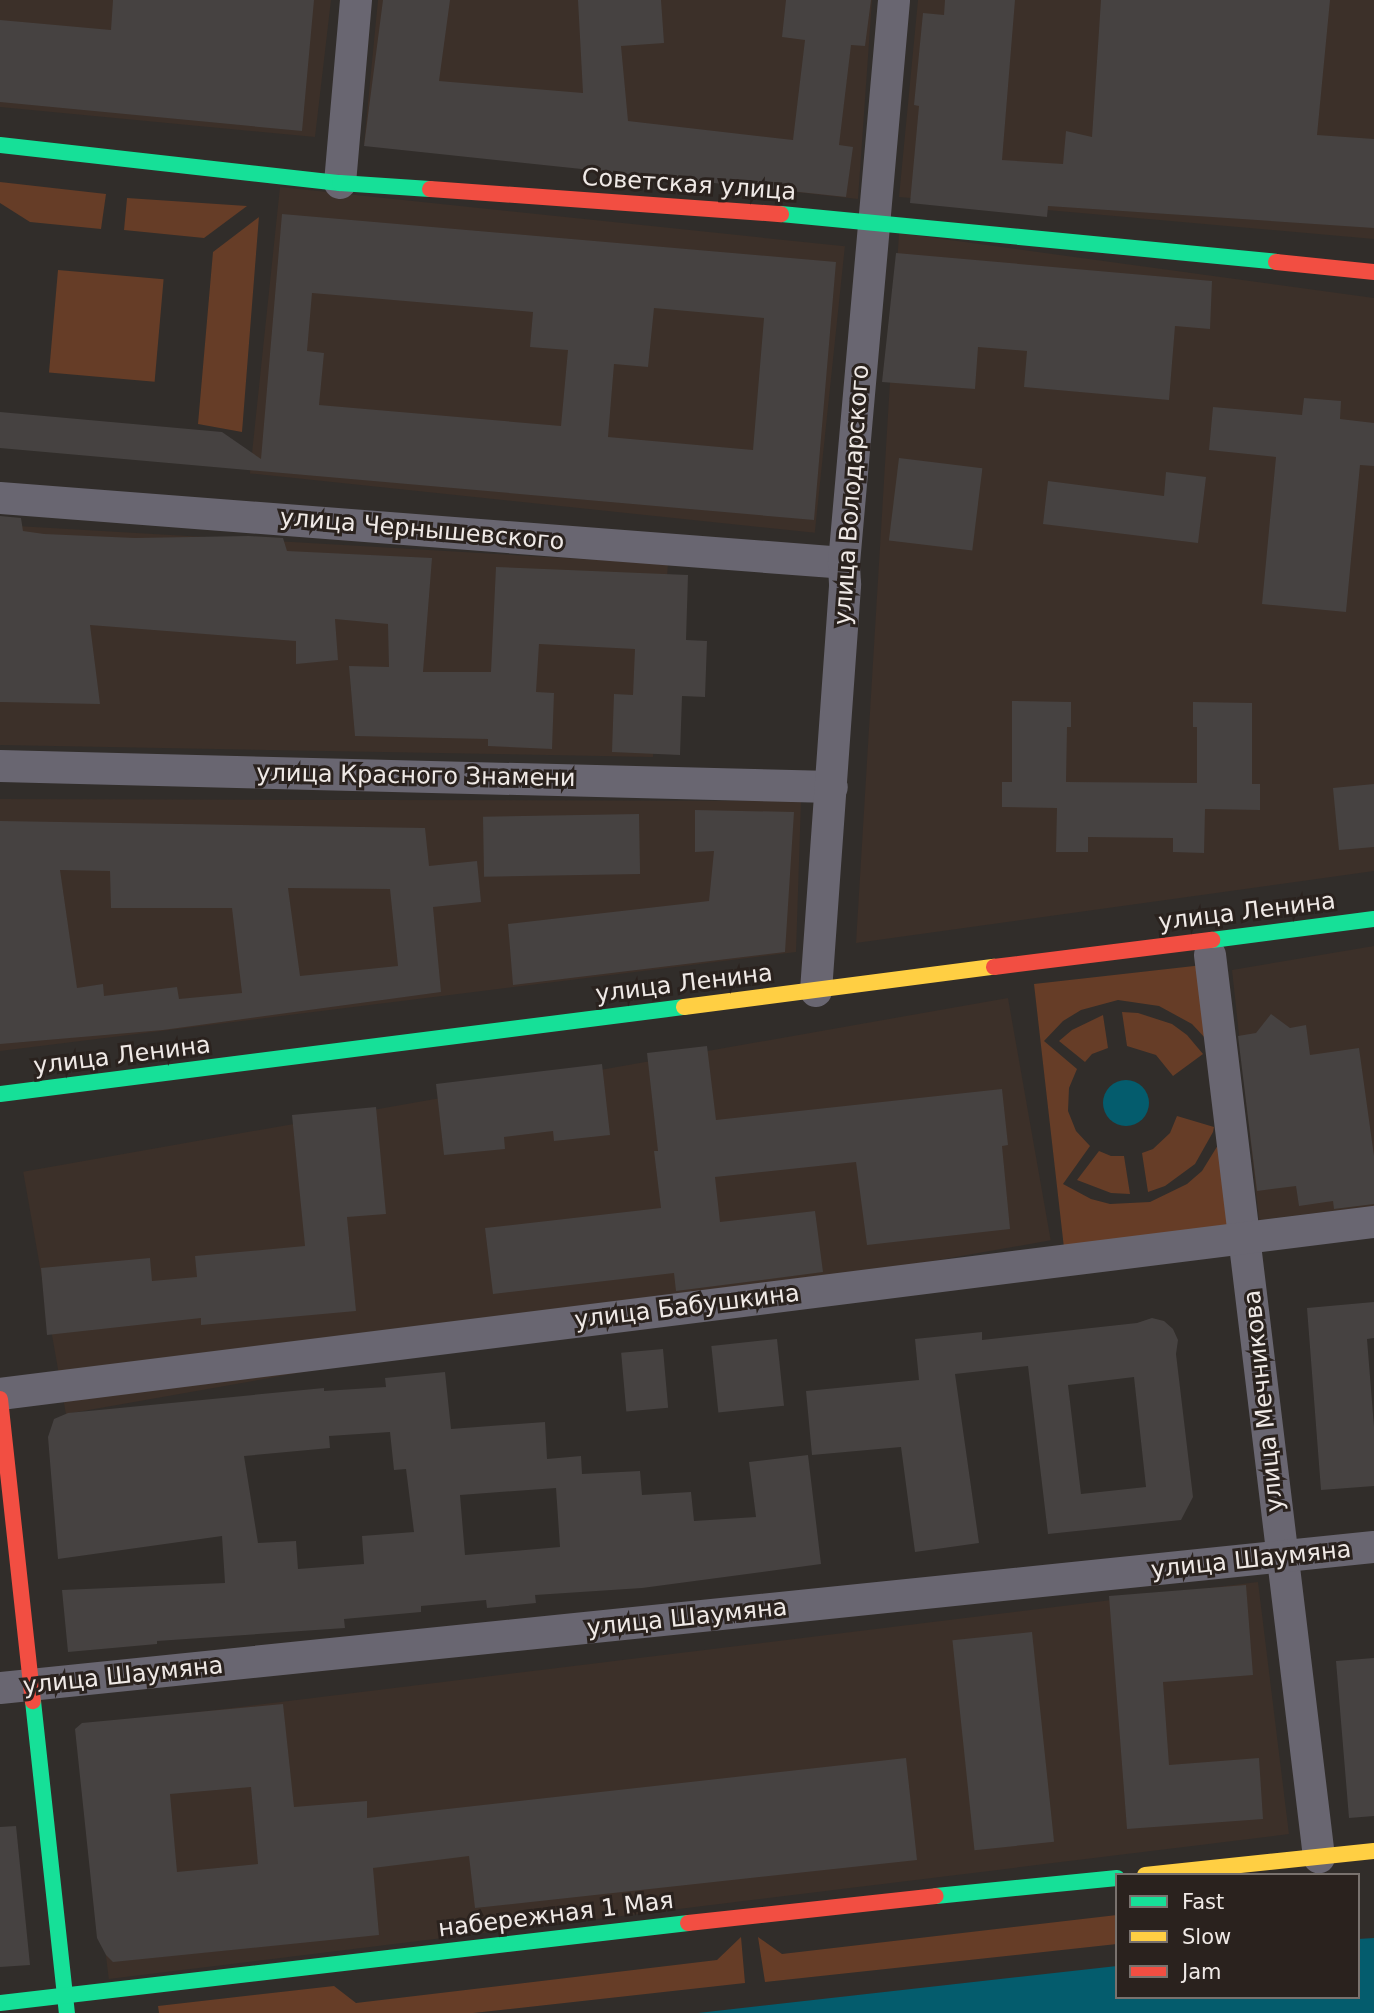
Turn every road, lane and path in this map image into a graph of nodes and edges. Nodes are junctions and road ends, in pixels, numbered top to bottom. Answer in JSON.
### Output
{"nodes":[{"id":1,"x":356,"y":0,"type":"edge"},
{"id":2,"x":894,"y":0,"type":"edge"},
{"id":3,"x":0,"y":145,"type":"edge"},
{"id":4,"x":340,"y":183,"type":"junction"},
{"id":5,"x":873,"y":221,"type":"junction"},
{"id":6,"x":1374,"y":272,"type":"edge"},
{"id":7,"x":0,"y":498,"type":"edge"},
{"id":8,"x":844,"y":563,"type":"junction"},
{"id":9,"x":0,"y":766,"type":"edge"},
{"id":10,"x":832,"y":787,"type":"junction"},
{"id":11,"x":1374,"y":919,"type":"edge"},
{"id":12,"x":1210,"y":956,"type":"dead end"},
{"id":13,"x":816,"y":990,"type":"junction"},
{"id":14,"x":0,"y":1094,"type":"edge"},
{"id":15,"x":1374,"y":1222,"type":"edge"},
{"id":16,"x":1245,"y":1236,"type":"junction"},
{"id":17,"x":0,"y":1394,"type":"edge"},
{"id":18,"x":0,"y":1399,"type":"edge"},
{"id":19,"x":1374,"y":1547,"type":"edge"},
{"id":20,"x":1281,"y":1558,"type":"junction"},
{"id":21,"x":15,"y":1687,"type":"edge"},
{"id":22,"x":1374,"y":1851,"type":"edge"},
{"id":23,"x":1319,"y":1857,"type":"junction"},
{"id":24,"x":1164,"y":1873,"type":"edge"},
{"id":25,"x":1115,"y":1878,"type":"edge"},
{"id":26,"x":65,"y":1996,"type":"junction"},
{"id":27,"x":0,"y":2003,"type":"edge"},
{"id":28,"x":67,"y":2013,"type":"edge"}],
"edges":[{"from":1,"to":4,"type":"street"},
{"from":2,"to":5,"type":"street","name":"улица Володарского"},
{"from":3,"to":4,"type":"main road","name":"Советская улица"},
{"from":4,"to":5,"type":"main road","name":"Советская улица"},
{"from":5,"to":6,"type":"main road","name":"Советская улица"},
{"from":5,"to":8,"type":"street","name":"улица Володарского"},
{"from":7,"to":8,"type":"street","name":"улица Чернышевского"},
{"from":8,"to":10,"type":"street","name":"улица Володарского"},
{"from":9,"to":10,"type":"street","name":"улица Красного Знамени"},
{"from":10,"to":13,"type":"street","name":"улица Володарского"},
{"from":11,"to":13,"type":"main road","name":"улица Ленина"},
{"from":12,"to":16,"type":"street","name":"улица Мечникова"},
{"from":13,"to":14,"type":"main road","name":"улица Ленина"},
{"from":15,"to":16,"type":"street","name":"улица Бабушкина"},
{"from":16,"to":17,"type":"street","name":"улица Бабушкина"},
{"from":16,"to":20,"type":"street","name":"улица Мечникова"},
{"from":18,"to":21,"type":"main road"},
{"from":19,"to":20,"type":"street","name":"улица Шаумяна"},
{"from":20,"to":21,"type":"street","name":"улица Шаумяна"},
{"from":20,"to":23,"type":"street","name":"улица Мечникова"},
{"from":21,"to":26,"type":"main road"},
{"from":22,"to":23,"type":"main road"},
{"from":23,"to":24,"type":"main road"},
{"from":25,"to":26,"type":"main road","name":"набережная 1 Мая"},
{"from":26,"to":27,"type":"main road","name":"набережная 1 Мая"},
{"from":26,"to":28,"type":"main road"}]}
